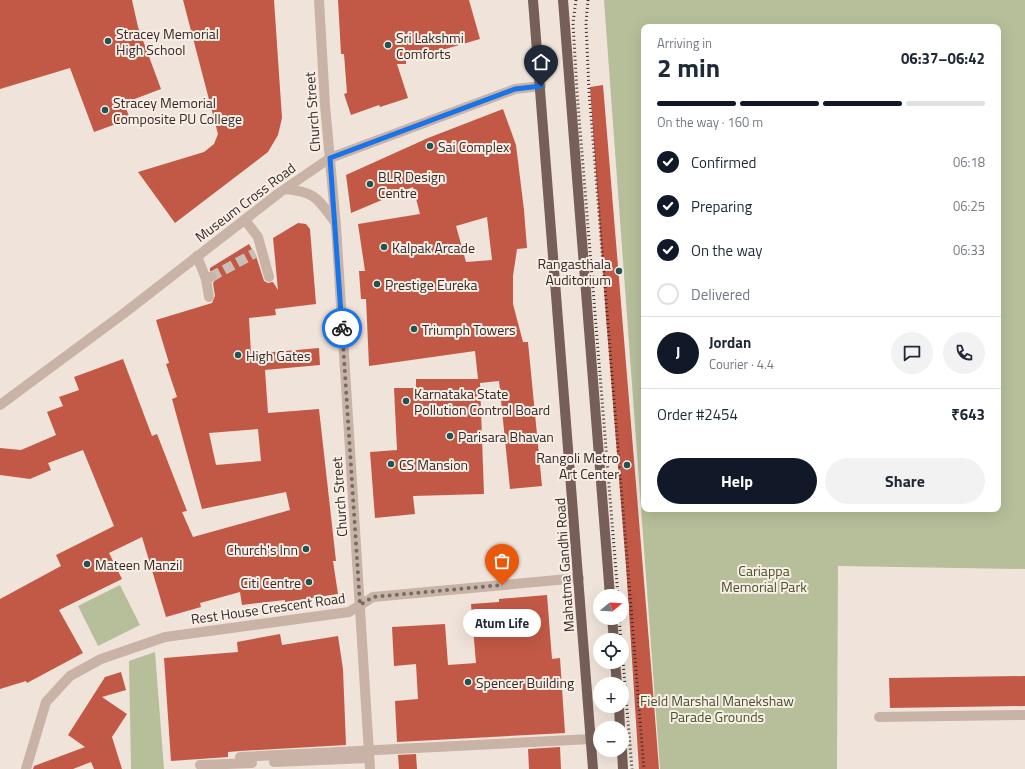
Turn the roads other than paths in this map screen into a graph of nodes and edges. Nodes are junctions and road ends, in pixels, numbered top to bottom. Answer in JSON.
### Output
{"nodes":[{"id":1,"x":319,"y":0,"type":"edge"},
{"id":2,"x":533,"y":0,"type":"edge"},
{"id":3,"x":563,"y":0,"type":"edge"},
{"id":4,"x":541,"y":86,"type":"junction"},
{"id":5,"x":330,"y":158,"type":"junction"},
{"id":6,"x":285,"y":188,"type":"junction"},
{"id":7,"x":245,"y":220,"type":"junction"},
{"id":8,"x":335,"y":222,"type":"junction"},
{"id":9,"x":197,"y":256,"type":"junction"},
{"id":10,"x":269,"y":277,"type":"dead end"},
{"id":11,"x":209,"y":297,"type":"dead end"},
{"id":12,"x":0,"y":405,"type":"edge"},
{"id":13,"x":579,"y":578,"type":"junction"},
{"id":14,"x":609,"y":589,"type":"edge"},
{"id":15,"x":360,"y":605,"type":"junction"},
{"id":16,"x":1025,"y":715,"type":"edge"},
{"id":17,"x":880,"y":717,"type":"dead end"},
{"id":18,"x":591,"y":739,"type":"junction"},
{"id":19,"x":369,"y":755,"type":"junction"},
{"id":20,"x":240,"y":756,"type":"dead end"},
{"id":21,"x":622,"y":757,"type":"edge"},
{"id":22,"x":200,"y":765,"type":"dead end"},
{"id":23,"x":26,"y":769,"type":"edge"},
{"id":24,"x":370,"y":769,"type":"edge"},
{"id":25,"x":593,"y":769,"type":"edge"},
{"id":26,"x":623,"y":769,"type":"edge"}],
"edges":[{"from":1,"to":5,"type":"street","name":"Church Street"},
{"from":2,"to":4,"type":"main road","name":"Mahatma Gandhi Road"},
{"from":3,"to":14,"type":"main road"},
{"from":4,"to":5,"type":"street","name":"Museum Cross Road"},
{"from":4,"to":13,"type":"main road","name":"Mahatma Gandhi Road"},
{"from":5,"to":6,"type":"street","name":"Museum Cross Road"},
{"from":5,"to":8,"type":"street","name":"Church Street"},
{"from":6,"to":7,"type":"street","name":"Museum Cross Road"},
{"from":6,"to":8,"type":"street"},
{"from":7,"to":9,"type":"street","name":"Museum Cross Road"},
{"from":7,"to":10,"type":"street"},
{"from":8,"to":15,"type":"street","name":"Church Street"},
{"from":9,"to":11,"type":"street"},
{"from":9,"to":12,"type":"street","name":"Museum Cross Road"},
{"from":13,"to":15,"type":"street","name":"Rest House Crescent Road"},
{"from":13,"to":18,"type":"main road","name":"Mahatma Gandhi Road"},
{"from":15,"to":19,"type":"street","name":"Church Street"},
{"from":15,"to":23,"type":"street","name":"Rest House Crescent Road"},
{"from":16,"to":17,"type":"street"},
{"from":18,"to":19,"type":"street"},
{"from":18,"to":25,"type":"main road","name":"Mahatma Gandhi Road"},
{"from":19,"to":20,"type":"street"},
{"from":19,"to":22,"type":"street"},
{"from":19,"to":24,"type":"street","name":"Church Street"},
{"from":21,"to":26,"type":"main road"}]}
